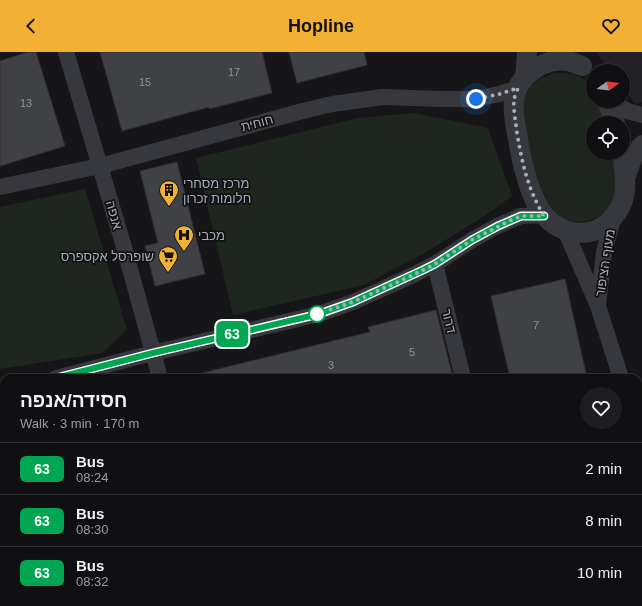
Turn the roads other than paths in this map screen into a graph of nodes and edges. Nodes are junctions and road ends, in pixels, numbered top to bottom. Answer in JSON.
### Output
{"nodes":[{"id":1,"x":66,"y":52,"type":"edge"},
{"id":2,"x":527,"y":52,"type":"edge"},
{"id":3,"x":582,"y":65,"type":"edge"},
{"id":4,"x":522,"y":82,"type":"junction"},
{"id":5,"x":624,"y":108,"type":"edge"},
{"id":6,"x":642,"y":115,"type":"edge"},
{"id":7,"x":642,"y":143,"type":"edge"},
{"id":8,"x":623,"y":160,"type":"edge"},
{"id":9,"x":100,"y":166,"type":"junction"},
{"id":10,"x":626,"y":183,"type":"junction"},
{"id":11,"x":0,"y":188,"type":"edge"},
{"id":12,"x":544,"y":216,"type":"junction"},
{"id":13,"x":613,"y":219,"type":"junction"},
{"id":14,"x":565,"y":230,"type":"junction"},
{"id":15,"x":435,"y":264,"type":"junction"},
{"id":16,"x":598,"y":306,"type":"junction"},
{"id":17,"x":153,"y":353,"type":"junction"},
{"id":18,"x":72,"y":374,"type":"edge"},
{"id":19,"x":159,"y":374,"type":"edge"},
{"id":20,"x":462,"y":374,"type":"edge"},
{"id":21,"x":620,"y":374,"type":"edge"}],
"edges":[{"from":1,"to":9,"type":"street","name":"אנפה"},
{"from":2,"to":4,"type":"street"},
{"from":3,"to":4,"type":"street"},
{"from":4,"to":9,"type":"street","name":"חוחית"},
{"from":4,"to":12,"type":"street"},
{"from":5,"to":6,"type":"street"},
{"from":7,"to":10,"type":"street"},
{"from":8,"to":10,"type":"street"},
{"from":9,"to":11,"type":"street","name":"חוחית"},
{"from":9,"to":17,"type":"street","name":"אנפה"},
{"from":10,"to":13,"type":"street"},
{"from":12,"to":14,"type":"street"},
{"from":12,"to":15,"type":"street"},
{"from":13,"to":14,"type":"street"},
{"from":13,"to":16,"type":"street","name":"מעוף הציפור"},
{"from":14,"to":16,"type":"street","name":"מעוף הציפור"},
{"from":15,"to":17,"type":"street"},
{"from":15,"to":20,"type":"street","name":"דרור"},
{"from":16,"to":21,"type":"street","name":"מעוף הציפור"},
{"from":17,"to":18,"type":"street"},
{"from":17,"to":19,"type":"street","name":"אנפה"}]}
